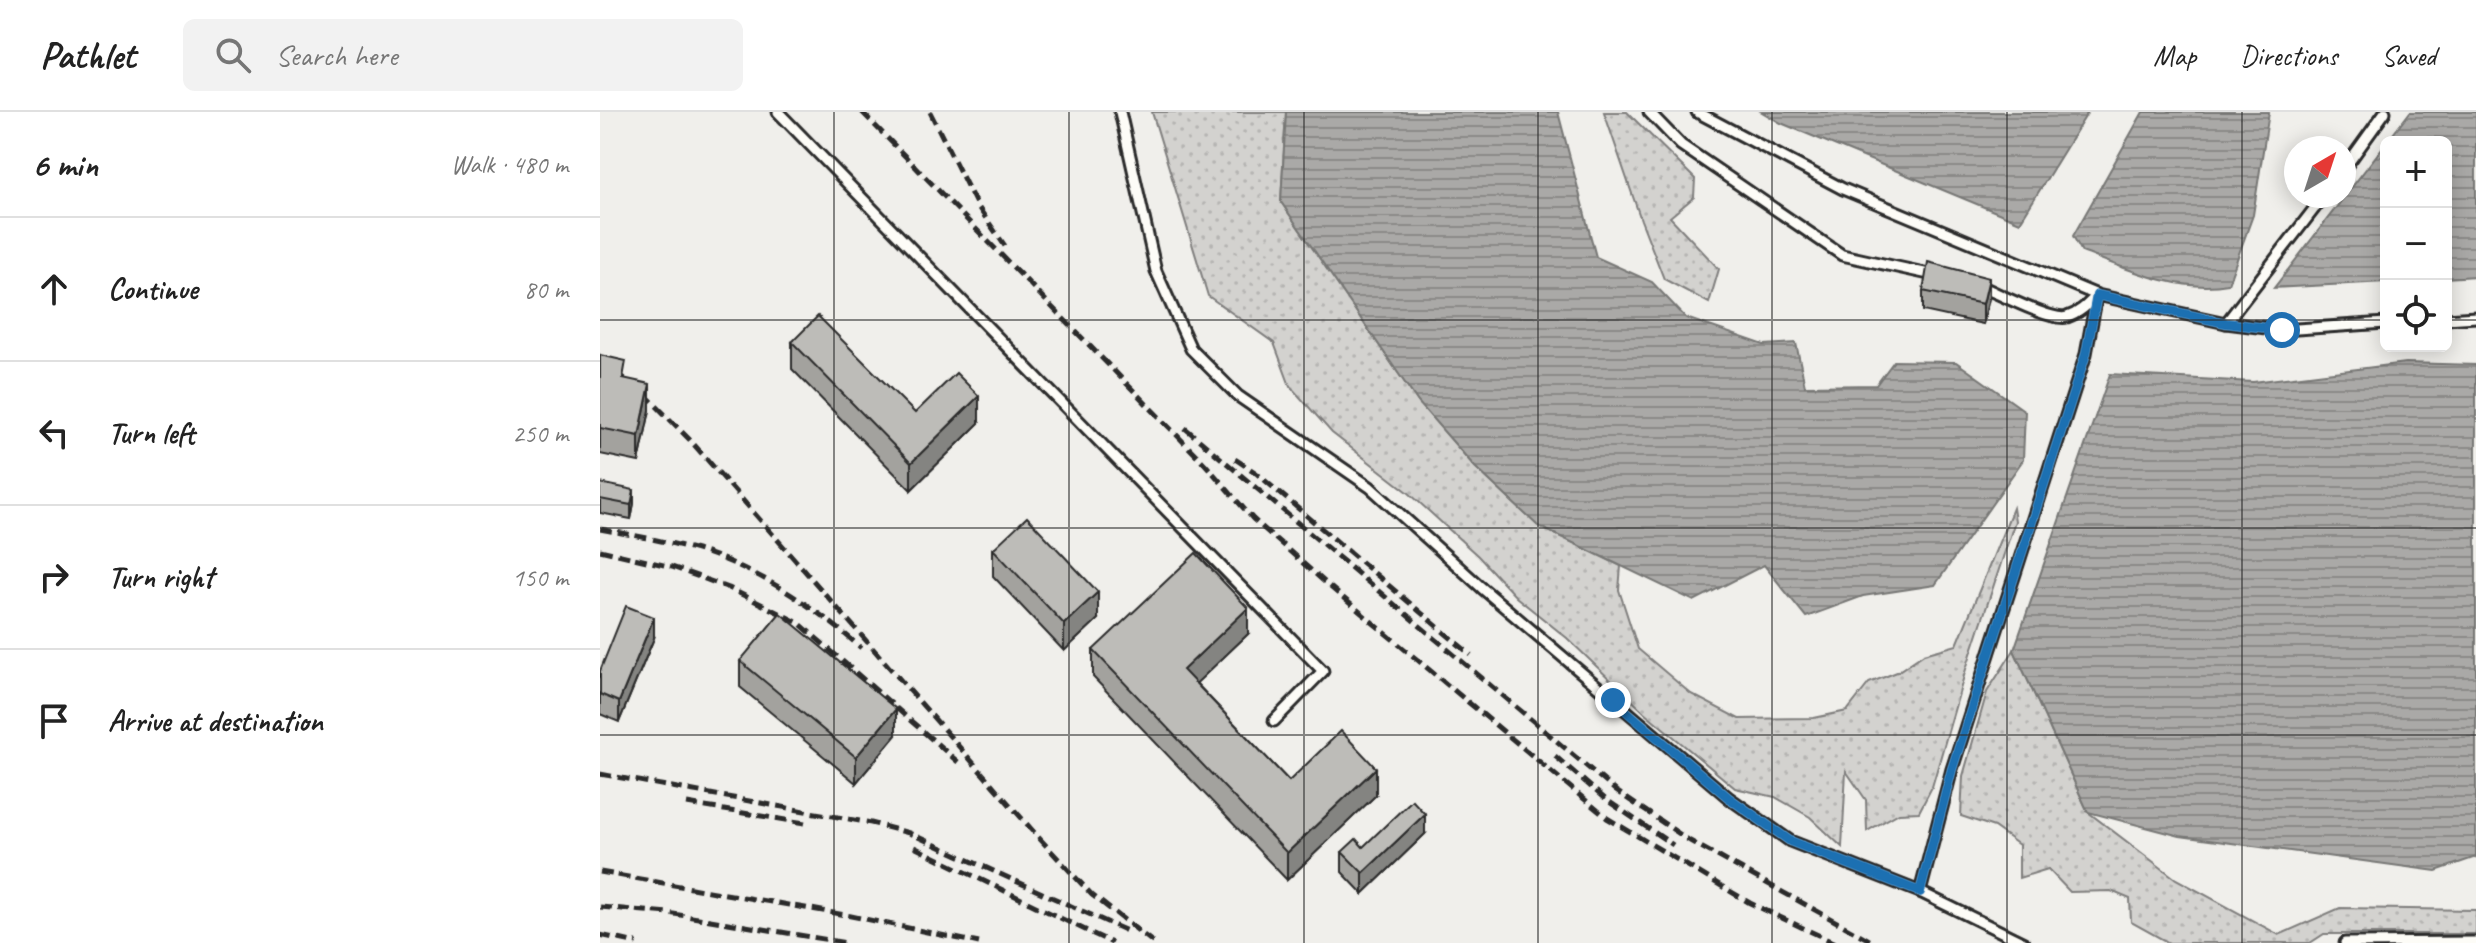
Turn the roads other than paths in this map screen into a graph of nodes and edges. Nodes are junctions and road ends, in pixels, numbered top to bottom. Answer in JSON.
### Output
{"nodes":[{"id":1,"x":778,"y":112,"type":"edge"},
{"id":2,"x":1120,"y":112,"type":"edge"},
{"id":3,"x":1649,"y":112,"type":"edge"},
{"id":4,"x":1697,"y":112,"type":"edge"},
{"id":5,"x":2385,"y":112,"type":"edge"},
{"id":6,"x":2356,"y":152,"type":"edge"},
{"id":7,"x":2315,"y":208,"type":"edge"},
{"id":8,"x":1947,"y":278,"type":"edge"},
{"id":9,"x":1972,"y":284,"type":"edge"},
{"id":10,"x":2097,"y":295,"type":"junction"},
{"id":11,"x":2476,"y":317,"type":"edge"},
{"id":12,"x":2452,"y":319,"type":"edge"},
{"id":13,"x":2226,"y":323,"type":"junction"},
{"id":14,"x":2380,"y":323,"type":"edge"},
{"id":15,"x":1274,"y":721,"type":"dead end"},
{"id":16,"x":1920,"y":892,"type":"junction"},
{"id":17,"x":2476,"y":942,"type":"edge"},
{"id":18,"x":2024,"y":943,"type":"edge"},
{"id":19,"x":2345,"y":943,"type":"edge"}],
"edges":[{"from":1,"to":15,"type":"lane"},
{"from":2,"to":16,"type":"lane"},
{"from":3,"to":8,"type":"lane"},
{"from":4,"to":10,"type":"lane"},
{"from":5,"to":6,"type":"lane"},
{"from":7,"to":13,"type":"lane"},
{"from":9,"to":10,"type":"lane"},
{"from":10,"to":13,"type":"lane"},
{"from":10,"to":16,"type":"lane"},
{"from":11,"to":12,"type":"lane"},
{"from":13,"to":14,"type":"lane"},
{"from":16,"to":18,"type":"lane"},
{"from":17,"to":19,"type":"lane"}]}
